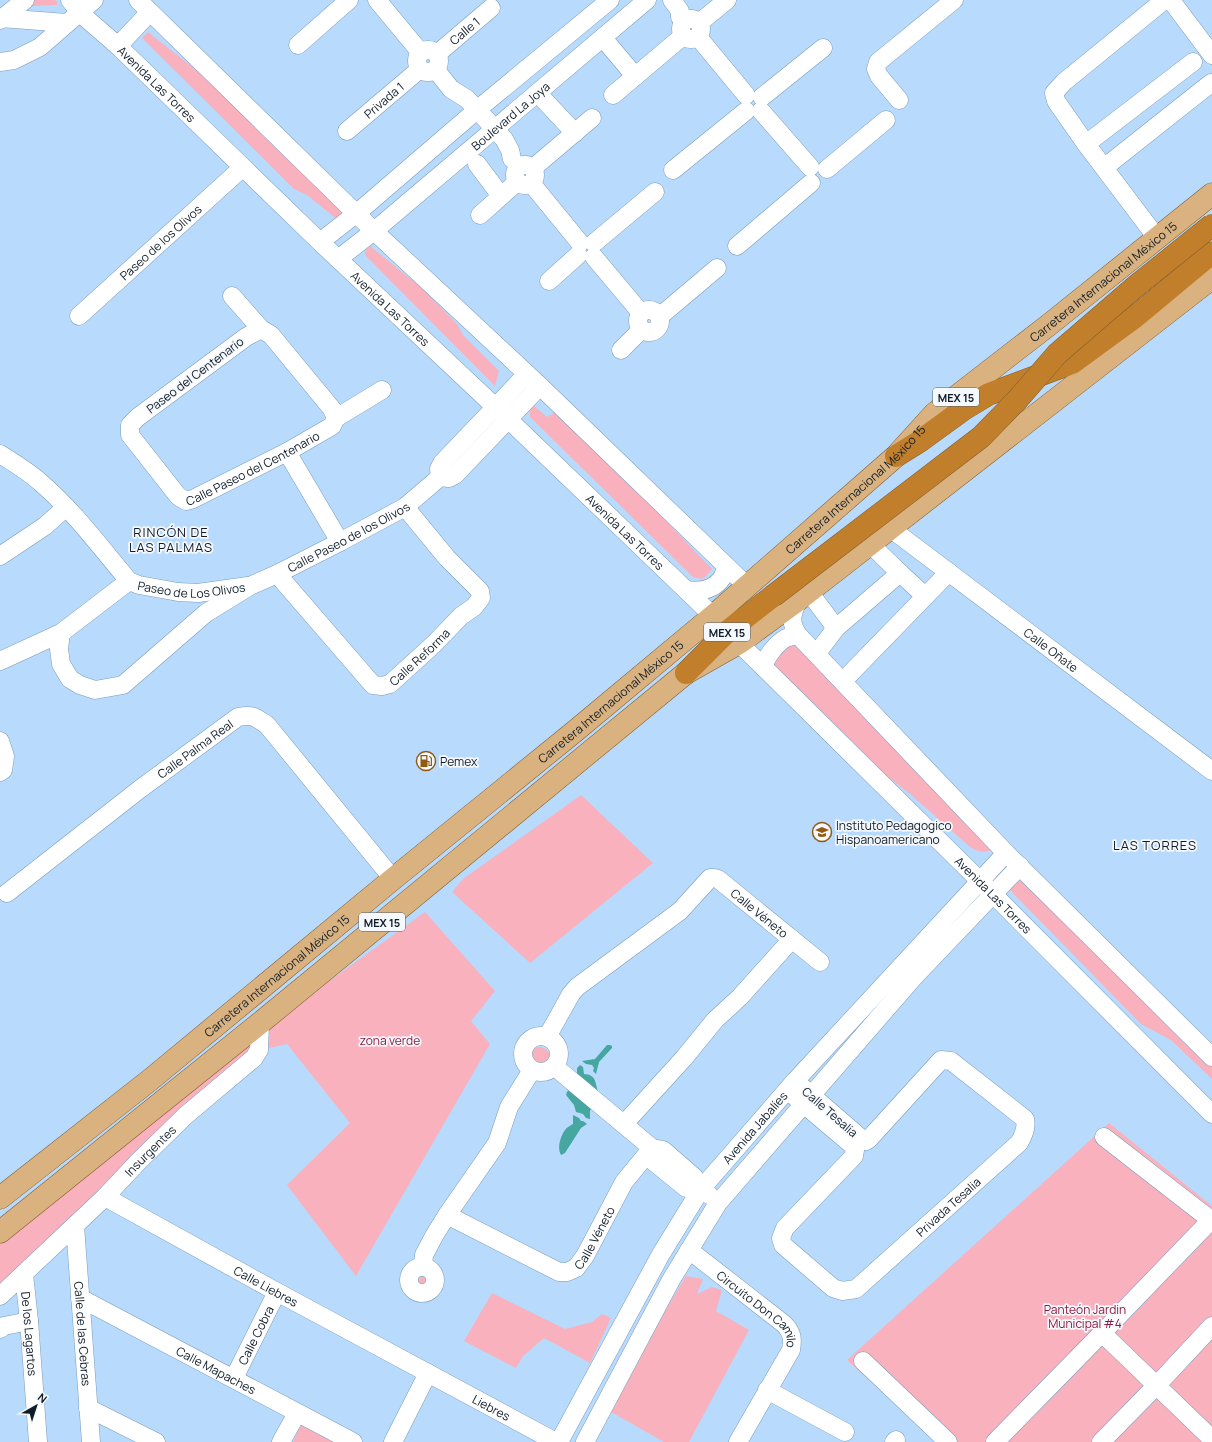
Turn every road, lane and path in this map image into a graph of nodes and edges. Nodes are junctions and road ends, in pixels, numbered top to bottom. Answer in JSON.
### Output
{"nodes":[{"id":1,"x":25,"y":0,"type":"edge"},
{"id":2,"x":94,"y":0,"type":"edge"},
{"id":3,"x":349,"y":0,"type":"edge"},
{"id":4,"x":377,"y":0,"type":"edge"},
{"id":5,"x":610,"y":0,"type":"edge"},
{"id":6,"x":662,"y":0,"type":"edge"},
{"id":7,"x":672,"y":0,"type":"edge"},
{"id":8,"x":727,"y":0,"type":"edge"},
{"id":9,"x":954,"y":0,"type":"edge"},
{"id":10,"x":638,"y":3,"type":"edge"},
{"id":11,"x":144,"y":6,"type":"edge"},
{"id":12,"x":492,"y":8,"type":"dead end"},
{"id":13,"x":72,"y":12,"type":"edge"},
{"id":14,"x":1,"y":19,"type":"edge"},
{"id":15,"x":689,"y":27,"type":"junction"},
{"id":16,"x":608,"y":44,"type":"dead end"},
{"id":17,"x":298,"y":45,"type":"dead end"},
{"id":18,"x":118,"y":46,"type":"junction"},
{"id":19,"x":823,"y":48,"type":"dead end"},
{"id":20,"x":1212,"y":55,"type":"edge"},
{"id":21,"x":428,"y":61,"type":"junction"},
{"id":22,"x":0,"y":62,"type":"edge"},
{"id":23,"x":1193,"y":62,"type":"dead end"},
{"id":24,"x":635,"y":76,"type":"junction"},
{"id":25,"x":1211,"y":83,"type":"dead end"},
{"id":26,"x":613,"y":95,"type":"dead end"},
{"id":27,"x":544,"y":100,"type":"dead end"},
{"id":28,"x":899,"y":100,"type":"dead end"},
{"id":29,"x":754,"y":104,"type":"junction"},
{"id":30,"x":472,"y":114,"type":"junction"},
{"id":31,"x":592,"y":118,"type":"dead end"},
{"id":32,"x":886,"y":120,"type":"dead end"},
{"id":33,"x":347,"y":131,"type":"dead end"},
{"id":34,"x":575,"y":133,"type":"junction"},
{"id":35,"x":489,"y":134,"type":"junction"},
{"id":36,"x":1086,"y":144,"type":"junction"},
{"id":37,"x":477,"y":164,"type":"dead end"},
{"id":38,"x":1105,"y":167,"type":"junction"},
{"id":39,"x":242,"y":168,"type":"junction"},
{"id":40,"x":673,"y":170,"type":"dead end"},
{"id":41,"x":522,"y":172,"type":"junction"},
{"id":42,"x":816,"y":173,"type":"junction"},
{"id":43,"x":655,"y":192,"type":"dead end"},
{"id":44,"x":1212,"y":194,"type":"edge"},
{"id":45,"x":501,"y":196,"type":"junction"},
{"id":46,"x":357,"y":214,"type":"junction"},
{"id":47,"x":480,"y":215,"type":"dead end"},
{"id":48,"x":1212,"y":224,"type":"edge"},
{"id":49,"x":374,"y":231,"type":"junction"},
{"id":50,"x":1157,"y":238,"type":"junction"},
{"id":51,"x":320,"y":242,"type":"junction"},
{"id":52,"x":737,"y":246,"type":"dead end"},
{"id":53,"x":587,"y":250,"type":"junction"},
{"id":54,"x":1212,"y":253,"type":"edge"},
{"id":55,"x":338,"y":259,"type":"junction"},
{"id":56,"x":717,"y":268,"type":"dead end"},
{"id":57,"x":1212,"y":278,"type":"edge"},
{"id":58,"x":549,"y":281,"type":"dead end"},
{"id":59,"x":232,"y":296,"type":"dead end"},
{"id":60,"x":80,"y":316,"type":"dead end"},
{"id":61,"x":641,"y":321,"type":"junction"},
{"id":62,"x":262,"y":329,"type":"junction"},
{"id":63,"x":621,"y":350,"type":"dead end"},
{"id":64,"x":527,"y":374,"type":"junction"},
{"id":65,"x":540,"y":386,"type":"junction"},
{"id":66,"x":382,"y":390,"type":"dead end"},
{"id":67,"x":501,"y":413,"type":"junction"},
{"id":68,"x":336,"y":418,"type":"junction"},
{"id":69,"x":130,"y":425,"type":"joint"},
{"id":70,"x":287,"y":452,"type":"junction"},
{"id":71,"x":0,"y":454,"type":"edge"},
{"id":72,"x":896,"y":456,"type":"junction"},
{"id":73,"x":66,"y":507,"type":"junction"},
{"id":74,"x":405,"y":507,"type":"junction"},
{"id":75,"x":890,"y":528,"type":"junction"},
{"id":76,"x":340,"y":542,"type":"junction"},
{"id":77,"x":870,"y":544,"type":"junction"},
{"id":78,"x":0,"y":556,"type":"edge"},
{"id":79,"x":726,"y":566,"type":"junction"},
{"id":80,"x":949,"y":572,"type":"junction"},
{"id":81,"x":900,"y":573,"type":"junction"},
{"id":82,"x":276,"y":574,"type":"junction"},
{"id":83,"x":129,"y":581,"type":"junction"},
{"id":84,"x":250,"y":586,"type":"junction"},
{"id":85,"x":747,"y":586,"type":"junction"},
{"id":86,"x":686,"y":590,"type":"junction"},
{"id":87,"x":198,"y":593,"type":"junction"},
{"id":88,"x":803,"y":596,"type":"junction"},
{"id":89,"x":925,"y":596,"type":"junction"},
{"id":90,"x":206,"y":613,"type":"junction"},
{"id":91,"x":713,"y":616,"type":"junction"},
{"id":92,"x":836,"y":628,"type":"junction"},
{"id":93,"x":61,"y":633,"type":"junction"},
{"id":94,"x":798,"y":635,"type":"junction"},
{"id":95,"x":739,"y":644,"type":"junction"},
{"id":96,"x":817,"y":653,"type":"junction"},
{"id":97,"x":0,"y":661,"type":"edge"},
{"id":98,"x":764,"y":668,"type":"junction"},
{"id":99,"x":686,"y":673,"type":"junction"},
{"id":100,"x":844,"y":681,"type":"junction"},
{"id":101,"x":0,"y":741,"type":"edge"},
{"id":102,"x":1,"y":771,"type":"edge"},
{"id":103,"x":1212,"y":771,"type":"edge"},
{"id":104,"x":1006,"y":853,"type":"junction"},
{"id":105,"x":1020,"y":866,"type":"junction"},
{"id":106,"x":394,"y":879,"type":"junction"},
{"id":107,"x":986,"y":888,"type":"junction"},
{"id":108,"x":7,"y":894,"type":"dead end"},
{"id":109,"x":792,"y":939,"type":"junction"},
{"id":110,"x":820,"y":962,"type":"dead end"},
{"id":111,"x":260,"y":1023,"type":"junction"},
{"id":112,"x":547,"y":1037,"type":"junction"},
{"id":113,"x":1212,"y":1057,"type":"edge"},
{"id":114,"x":532,"y":1070,"type":"junction"},
{"id":115,"x":560,"y":1072,"type":"junction"},
{"id":116,"x":791,"y":1086,"type":"junction"},
{"id":117,"x":807,"y":1100,"type":"junction"},
{"id":118,"x":1212,"y":1114,"type":"edge"},
{"id":119,"x":624,"y":1124,"type":"junction"},
{"id":120,"x":1104,"y":1137,"type":"dead end"},
{"id":121,"x":861,"y":1146,"type":"junction"},
{"id":122,"x":653,"y":1149,"type":"junction"},
{"id":123,"x":700,"y":1188,"type":"junction"},
{"id":124,"x":105,"y":1197,"type":"junction"},
{"id":125,"x":0,"y":1198,"type":"edge"},
{"id":126,"x":718,"y":1203,"type":"junction"},
{"id":127,"x":447,"y":1215,"type":"junction"},
{"id":128,"x":1211,"y":1220,"type":"edge"},
{"id":129,"x":75,"y":1226,"type":"junction"},
{"id":130,"x":0,"y":1232,"type":"edge"},
{"id":131,"x":689,"y":1250,"type":"junction"},
{"id":132,"x":423,"y":1267,"type":"dead end"},
{"id":133,"x":653,"y":1271,"type":"junction"},
{"id":134,"x":24,"y":1274,"type":"junction"},
{"id":135,"x":671,"y":1280,"type":"junction"},
{"id":136,"x":277,"y":1292,"type":"junction"},
{"id":137,"x":0,"y":1296,"type":"edge"},
{"id":138,"x":80,"y":1298,"type":"junction"},
{"id":139,"x":29,"y":1321,"type":"junction"},
{"id":140,"x":1212,"y":1326,"type":"edge"},
{"id":141,"x":0,"y":1330,"type":"edge"},
{"id":142,"x":1102,"y":1333,"type":"junction"},
{"id":143,"x":863,"y":1361,"type":"dead end"},
{"id":144,"x":428,"y":1373,"type":"junction"},
{"id":145,"x":234,"y":1378,"type":"junction"},
{"id":146,"x":1156,"y":1386,"type":"junction"},
{"id":147,"x":767,"y":1390,"type":"junction"},
{"id":148,"x":88,"y":1408,"type":"junction"},
{"id":149,"x":297,"y":1413,"type":"junction"},
{"id":150,"x":845,"y":1432,"type":"dead end"},
{"id":151,"x":1212,"y":1439,"type":"edge"},
{"id":152,"x":38,"y":1442,"type":"edge"},
{"id":153,"x":91,"y":1442,"type":"edge"},
{"id":154,"x":156,"y":1442,"type":"edge"},
{"id":155,"x":281,"y":1442,"type":"edge"},
{"id":156,"x":353,"y":1442,"type":"edge"},
{"id":157,"x":393,"y":1442,"type":"edge"},
{"id":158,"x":556,"y":1442,"type":"edge"},
{"id":159,"x":559,"y":1442,"type":"edge"},
{"id":160,"x":585,"y":1442,"type":"edge"},
{"id":161,"x":738,"y":1442,"type":"edge"},
{"id":162,"x":948,"y":1442,"type":"edge"},
{"id":163,"x":995,"y":1442,"type":"edge"},
{"id":164,"x":1100,"y":1442,"type":"edge"}],
"edges":[{"from":1,"to":14,"type":"street"},
{"from":2,"to":13,"type":"street"},
{"from":3,"to":17,"type":"street"},
{"from":4,"to":21,"type":"street"},
{"from":5,"to":30,"type":"street"},
{"from":6,"to":15,"type":"street"},
{"from":7,"to":15,"type":"street"},
{"from":8,"to":15,"type":"street"},
{"from":9,"to":28,"type":"street"},
{"from":10,"to":35,"type":"street","name":"Boulevard La Joya"},
{"from":11,"to":18,"type":"street"},
{"from":11,"to":46,"type":"street"},
{"from":12,"to":21,"type":"street","name":"Calle 1"},
{"from":13,"to":14,"type":"street"},
{"from":13,"to":18,"type":"street","name":"Avenida Las Torres"},
{"from":13,"to":22,"type":"street"},
{"from":15,"to":24,"type":"street"},
{"from":15,"to":29,"type":"street"},
{"from":16,"to":24,"type":"street"},
{"from":18,"to":39,"type":"street","name":"Avenida Las Torres"},
{"from":19,"to":29,"type":"street"},
{"from":20,"to":36,"type":"street"},
{"from":21,"to":30,"type":"street"},
{"from":21,"to":33,"type":"street","name":"Privada 1"},
{"from":23,"to":36,"type":"street"},
{"from":24,"to":26,"type":"street"},
{"from":25,"to":38,"type":"street"},
{"from":27,"to":34,"type":"street"},
{"from":29,"to":40,"type":"street"},
{"from":29,"to":42,"type":"street"},
{"from":30,"to":35,"type":"street"},
{"from":30,"to":46,"type":"street"},
{"from":31,"to":34,"type":"street"},
{"from":32,"to":42,"type":"street"},
{"from":34,"to":41,"type":"street"},
{"from":35,"to":41,"type":"street"},
{"from":35,"to":49,"type":"street","name":"Boulevard La Joya"},
{"from":36,"to":38,"type":"street"},
{"from":37,"to":45,"type":"street"},
{"from":38,"to":50,"type":"street"},
{"from":39,"to":51,"type":"street","name":"Avenida Las Torres"},
{"from":39,"to":60,"type":"street","name":"Paseo de los Olivos"},
{"from":41,"to":45,"type":"street"},
{"from":41,"to":53,"type":"street"},
{"from":42,"to":52,"type":"street"},
{"from":43,"to":53,"type":"street"},
{"from":44,"to":50,"type":"main road","name":"Carretera Internacional México 15","number":"MEX 15"},
{"from":45,"to":47,"type":"street"},
{"from":46,"to":49,"type":"street"},
{"from":46,"to":51,"type":"street"},
{"from":48,"to":99,"type":"highway","number":"MEX 15","bridge":true},
{"from":49,"to":55,"type":"street"},
{"from":49,"to":64,"type":"street"},
{"from":50,"to":72,"type":"main road","name":"Carretera Internacional México 15","number":"MEX 15"},
{"from":51,"to":55,"type":"street","name":"Avenida Las Torres"},
{"from":53,"to":58,"type":"street"},
{"from":53,"to":61,"type":"street"},
{"from":54,"to":72,"type":"highway"},
{"from":55,"to":67,"type":"street","name":"Avenida Las Torres"},
{"from":56,"to":61,"type":"street"},
{"from":57,"to":75,"type":"main road","number":"MEX 15"},
{"from":59,"to":62,"type":"street"},
{"from":61,"to":63,"type":"street"},
{"from":62,"to":68,"type":"street"},
{"from":62,"to":69,"type":"street","name":"Paseo del Centenario"},
{"from":64,"to":65,"type":"street"},
{"from":64,"to":67,"type":"street"},
{"from":65,"to":67,"type":"street","name":"Calle Paseo de los Olivos"},
{"from":65,"to":79,"type":"street"},
{"from":66,"to":68,"type":"street","name":"Calle Paseo del Centenario"},
{"from":67,"to":74,"type":"street","name":"Calle Paseo de los Olivos"},
{"from":67,"to":86,"type":"street","name":"Avenida Las Torres"},
{"from":68,"to":70,"type":"street","name":"Calle Paseo del Centenario"},
{"from":69,"to":70,"type":"street","name":"Calle Paseo del Centenario"},
{"from":70,"to":76,"type":"street"},
{"from":71,"to":73,"type":"street"},
{"from":72,"to":85,"type":"main road","name":"Carretera Internacional México 15","number":"MEX 15"},
{"from":73,"to":78,"type":"street"},
{"from":73,"to":83,"type":"street"},
{"from":74,"to":76,"type":"street","name":"Calle Paseo de los Olivos"},
{"from":74,"to":82,"type":"street","name":"Calle Reforma"},
{"from":75,"to":77,"type":"main road","number":"MEX 15"},
{"from":75,"to":80,"type":"street","name":"Calle Oñate"},
{"from":76,"to":82,"type":"street","name":"Calle Paseo de los Olivos"},
{"from":77,"to":81,"type":"street"},
{"from":77,"to":88,"type":"main road","number":"MEX 15"},
{"from":79,"to":85,"type":"street"},
{"from":79,"to":86,"type":"street"},
{"from":80,"to":89,"type":"street"},
{"from":80,"to":103,"type":"street","name":"Calle Oñate"},
{"from":81,"to":89,"type":"street"},
{"from":81,"to":92,"type":"street"},
{"from":82,"to":84,"type":"street","name":"Calle Paseo de los Olivos"},
{"from":83,"to":87,"type":"street","name":"Paseo de Los Olivos"},
{"from":83,"to":93,"type":"street","name":"Paseo de Los Olivos"},
{"from":84,"to":87,"type":"street","name":"Paseo de Los Olivos"},
{"from":84,"to":90,"type":"street","name":"Paseo de Los Olivos"},
{"from":85,"to":91,"type":"main road","name":"Carretera Internacional México 15","number":"MEX 15"},
{"from":86,"to":91,"type":"street","name":"Avenida Las Torres"},
{"from":87,"to":90,"type":"street"},
{"from":88,"to":92,"type":"street"},
{"from":88,"to":94,"type":"street"},
{"from":88,"to":95,"type":"main road","name":"Carretera Internacional México 15","number":"MEX 15"},
{"from":89,"to":100,"type":"street"},
{"from":90,"to":93,"type":"street","name":"Paseo de Los Olivos"},
{"from":91,"to":106,"type":"main road","name":"Carretera Internacional México 15","number":"MEX 15"},
{"from":92,"to":96,"type":"street"},
{"from":93,"to":97,"type":"street","name":"Paseo de Los Olivos"},
{"from":94,"to":96,"type":"street"},
{"from":94,"to":98,"type":"street"},
{"from":95,"to":98,"type":"street","name":"Avenida Las Torres"},
{"from":95,"to":99,"type":"main road","name":"Carretera Internacional México 15","number":"MEX 15"},
{"from":96,"to":100,"type":"street"},
{"from":98,"to":107,"type":"street","name":"Avenida Las Torres"},
{"from":99,"to":111,"type":"main road","name":"Carretera Internacional México 15","number":"MEX 15"},
{"from":100,"to":104,"type":"street"},
{"from":101,"to":102,"type":"street"},
{"from":104,"to":105,"type":"street"},
{"from":104,"to":107,"type":"street","name":"Avenida Jabalíes"},
{"from":105,"to":107,"type":"street","name":"Avenida Jabalíes"},
{"from":105,"to":113,"type":"street"},
{"from":106,"to":108,"type":"street","name":"Calle Palma Real"},
{"from":106,"to":125,"type":"main road","name":"Carretera Internacional México 15","number":"MEX 15"},
{"from":107,"to":116,"type":"street","name":"Avenida Jabalíes"},
{"from":107,"to":117,"type":"street","name":"Avenida Jabalíes"},
{"from":107,"to":118,"type":"street","name":"Avenida Las Torres"},
{"from":109,"to":110,"type":"street"},
{"from":109,"to":112,"type":"street","name":"Calle Véneto"},
{"from":109,"to":119,"type":"street","name":"Calle Véneto"},
{"from":111,"to":124,"type":"street","name":"Insurgentes"},
{"from":111,"to":130,"type":"main road","name":"Carretera Internacional México 15","number":"MEX 15"},
{"from":112,"to":114,"type":"street"},
{"from":112,"to":115,"type":"street"},
{"from":114,"to":115,"type":"street"},
{"from":114,"to":127,"type":"street"},
{"from":115,"to":119,"type":"street"},
{"from":116,"to":117,"type":"street","name":"Calle Tesalia"},
{"from":116,"to":123,"type":"street","name":"Avenida Jabalíes"},
{"from":117,"to":121,"type":"street","name":"Calle Tesalia"},
{"from":117,"to":126,"type":"street","name":"Avenida Jabalíes"},
{"from":119,"to":122,"type":"street"},
{"from":120,"to":128,"type":"street"},
{"from":121,"to":121,"type":"street","name":"Privada Tesalia"},
{"from":122,"to":123,"type":"street"},
{"from":122,"to":127,"type":"street","name":"Calle Véneto"},
{"from":123,"to":126,"type":"street"},
{"from":123,"to":133,"type":"street","name":"Avenida Jabalíes"},
{"from":124,"to":129,"type":"street","name":"Insurgentes"},
{"from":124,"to":136,"type":"street","name":"Calle Liebres"},
{"from":126,"to":131,"type":"street","name":"Avenida Jabalíes"},
{"from":127,"to":132,"type":"street"},
{"from":128,"to":142,"type":"street"},
{"from":129,"to":134,"type":"street","name":"Insurgentes"},
{"from":129,"to":138,"type":"street","name":"Calle de las Cebras"},
{"from":131,"to":135,"type":"street","name":"Avenida Jabalíes"},
{"from":131,"to":147,"type":"street","name":"Circuito Don Camilo"},
{"from":133,"to":135,"type":"street"},
{"from":133,"to":159,"type":"street","name":"Avenida Jabalíes"},
{"from":134,"to":137,"type":"street","name":"Insurgentes"},
{"from":134,"to":139,"type":"street","name":"De los Lagartos"},
{"from":135,"to":160,"type":"street","name":"Avenida Jabalíes"},
{"from":136,"to":144,"type":"street","name":"Calle Liebres"},
{"from":136,"to":145,"type":"street","name":"Calle Cobra"},
{"from":138,"to":145,"type":"street","name":"Calle Mapaches"},
{"from":138,"to":148,"type":"street","name":"Calle de las Cebras"},
{"from":139,"to":141,"type":"street"},
{"from":139,"to":152,"type":"street","name":"De los Lagartos"},
{"from":140,"to":146,"type":"street"},
{"from":142,"to":146,"type":"street"},
{"from":142,"to":163,"type":"street"},
{"from":143,"to":162,"type":"street"},
{"from":144,"to":157,"type":"street"},
{"from":144,"to":158,"type":"street","name":"Liebres"},
{"from":145,"to":149,"type":"street","name":"Calle Mapaches"},
{"from":146,"to":151,"type":"street"},
{"from":146,"to":164,"type":"street"},
{"from":147,"to":150,"type":"street"},
{"from":147,"to":161,"type":"street","name":"Circuito Don Camilo"},
{"from":148,"to":153,"type":"street","name":"Calle de las Cebras"},
{"from":148,"to":154,"type":"street"},
{"from":149,"to":155,"type":"street"},
{"from":149,"to":156,"type":"street","name":"Calle Mapaches"}]}
